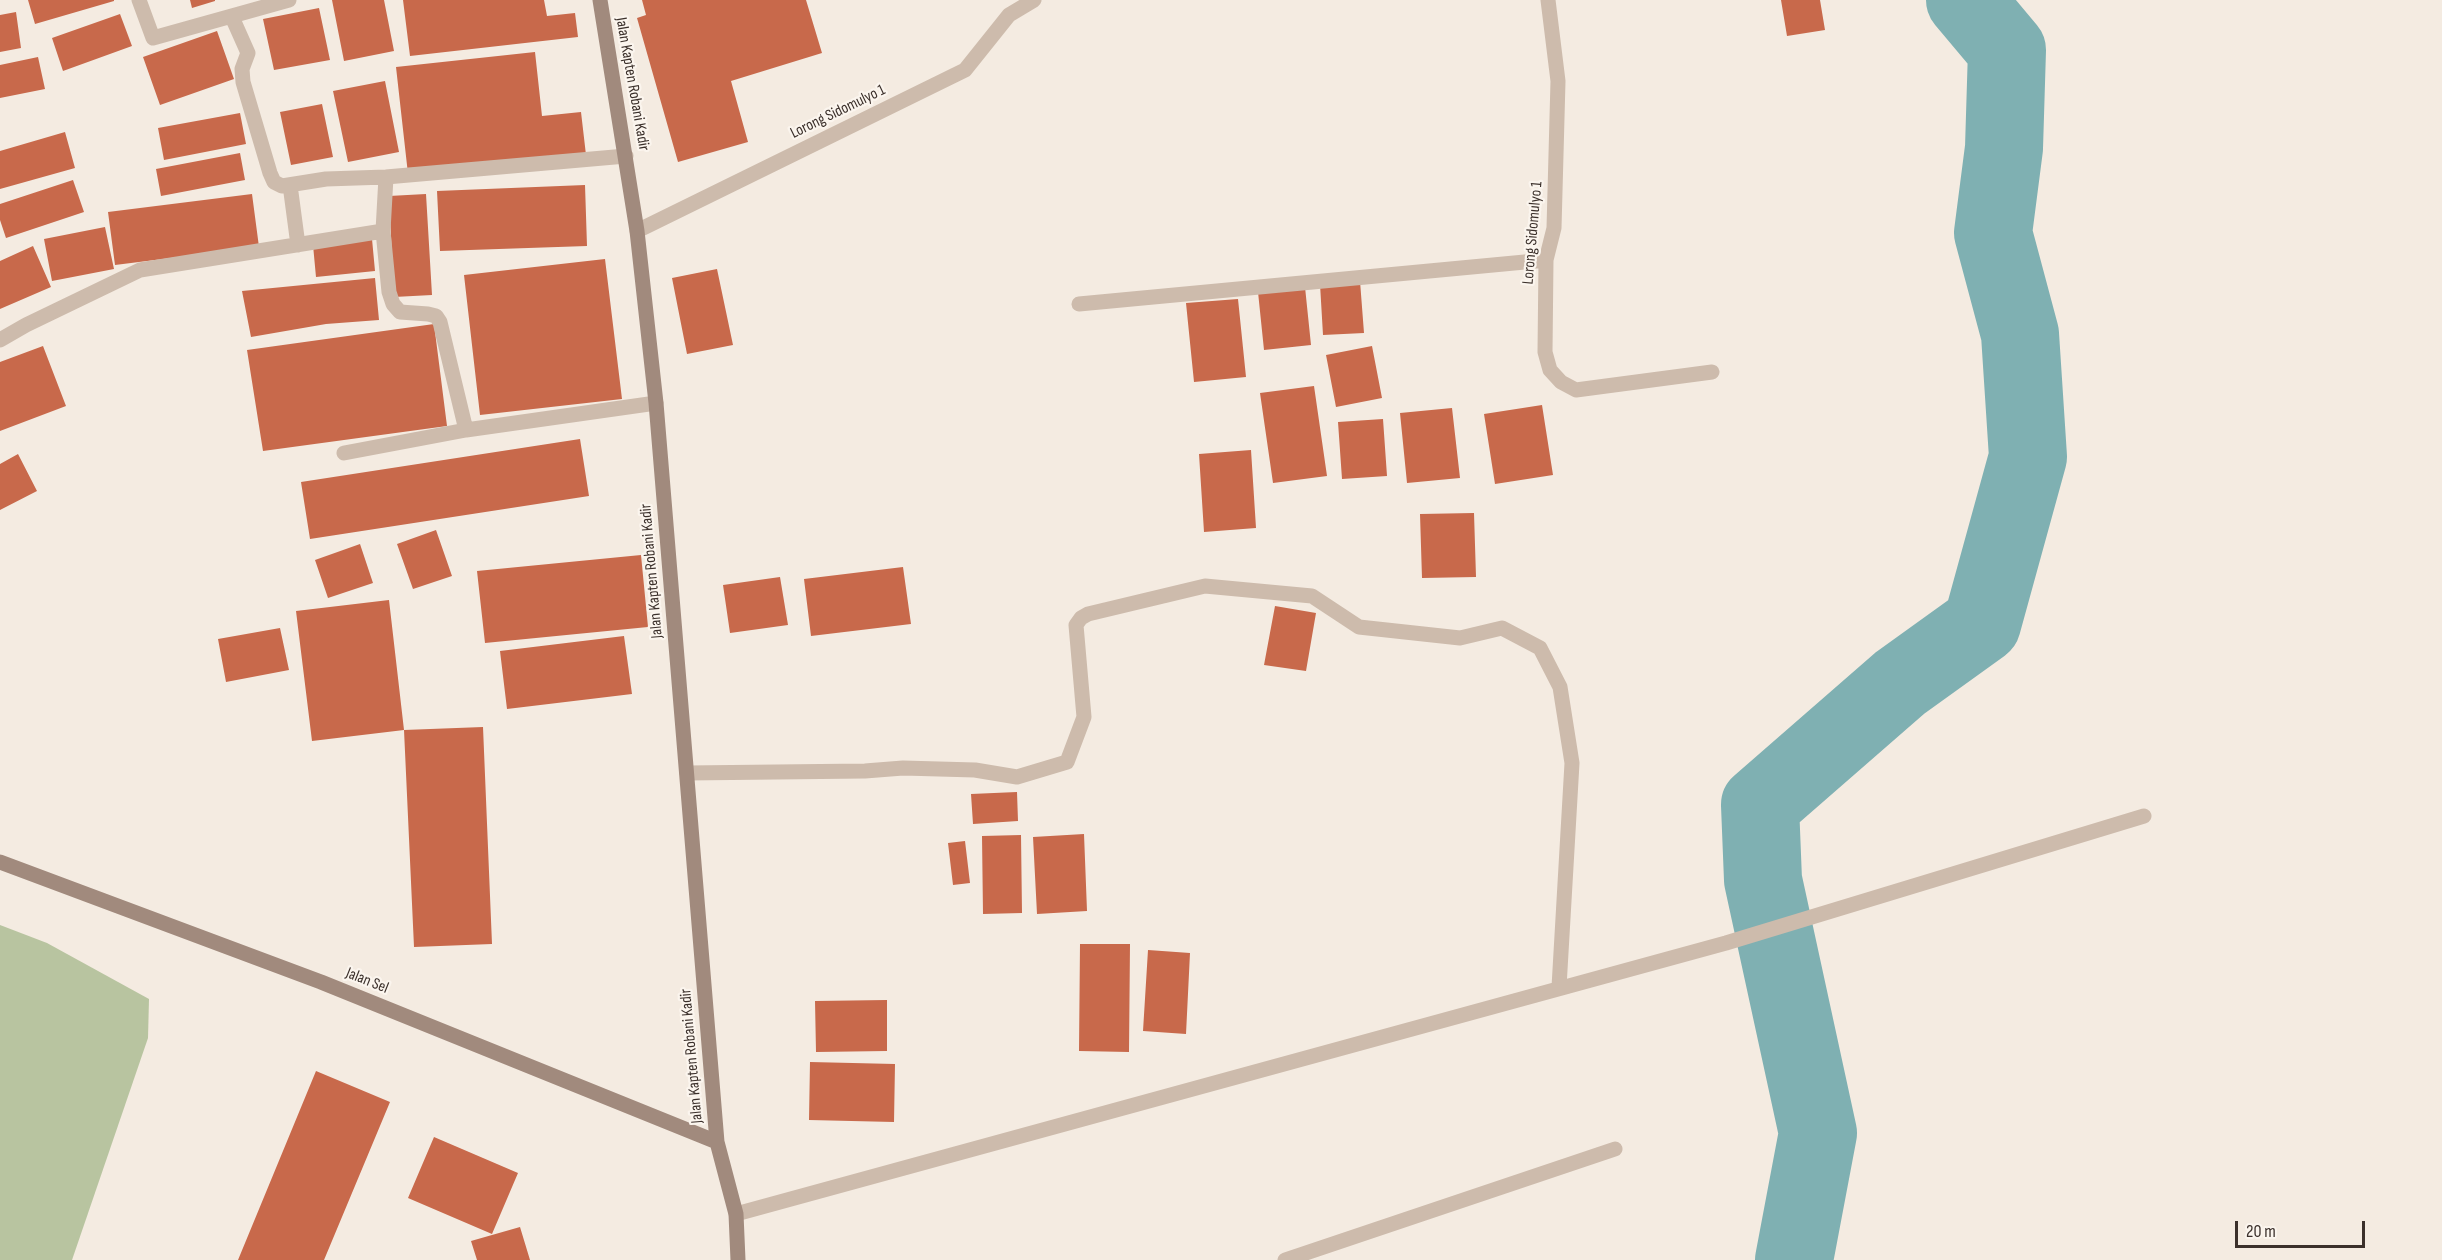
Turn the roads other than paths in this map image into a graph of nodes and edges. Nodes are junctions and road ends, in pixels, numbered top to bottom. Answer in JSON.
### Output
{"nodes":[{"id":1,"x":139,"y":0,"type":"edge"},
{"id":2,"x":289,"y":0,"type":"edge"},
{"id":3,"x":600,"y":0,"type":"edge"},
{"id":4,"x":1034,"y":0,"type":"edge"},
{"id":5,"x":1548,"y":0,"type":"edge"},
{"id":6,"x":232,"y":17,"type":"junction"},
{"id":7,"x":626,"y":156,"type":"junction"},
{"id":8,"x":386,"y":177,"type":"junction"},
{"id":9,"x":290,"y":185,"type":"junction"},
{"id":10,"x":383,"y":231,"type":"junction"},
{"id":11,"x":637,"y":231,"type":"junction"},
{"id":12,"x":298,"y":245,"type":"junction"},
{"id":13,"x":1546,"y":260,"type":"junction"},
{"id":14,"x":1079,"y":304,"type":"dead end"},
{"id":15,"x":0,"y":340,"type":"edge"},
{"id":16,"x":1712,"y":372,"type":"dead end"},
{"id":17,"x":656,"y":403,"type":"junction"},
{"id":18,"x":466,"y":430,"type":"junction"},
{"id":19,"x":344,"y":453,"type":"dead end"},
{"id":20,"x":687,"y":773,"type":"junction"},
{"id":21,"x":2144,"y":816,"type":"dead end"},
{"id":22,"x":0,"y":862,"type":"edge"},
{"id":23,"x":1559,"y":987,"type":"junction"},
{"id":24,"x":717,"y":1142,"type":"junction"},
{"id":25,"x":1614,"y":1149,"type":"dead end"},
{"id":26,"x":735,"y":1214,"type":"junction"},
{"id":27,"x":738,"y":1260,"type":"edge"},
{"id":28,"x":1285,"y":1260,"type":"edge"}],
"edges":[{"from":1,"to":6,"type":"street"},
{"from":2,"to":6,"type":"street"},
{"from":3,"to":7,"type":"main road","name":"Jalan Kapten Robani Kadir"},
{"from":4,"to":11,"type":"street","name":"Lorong Sidomulyo 1"},
{"from":5,"to":13,"type":"street","name":"Lorong Sidomulyo 1"},
{"from":6,"to":9,"type":"street"},
{"from":7,"to":8,"type":"street"},
{"from":7,"to":11,"type":"main road","name":"Jalan Kapten Robani Kadir"},
{"from":8,"to":9,"type":"street"},
{"from":8,"to":10,"type":"street"},
{"from":9,"to":12,"type":"street"},
{"from":10,"to":12,"type":"street"},
{"from":10,"to":18,"type":"street"},
{"from":11,"to":17,"type":"main road","name":"Jalan Kapten Robani Kadir"},
{"from":12,"to":15,"type":"street"},
{"from":13,"to":14,"type":"street"},
{"from":13,"to":16,"type":"street","name":"Lorong Sidomulyo 1"},
{"from":17,"to":18,"type":"street"},
{"from":17,"to":20,"type":"main road","name":"Jalan Kapten Robani Kadir"},
{"from":18,"to":19,"type":"street"},
{"from":20,"to":23,"type":"street"},
{"from":20,"to":24,"type":"main road","name":"Jalan Kapten Robani Kadir"},
{"from":21,"to":23,"type":"street"},
{"from":22,"to":24,"type":"main road","name":"Jalan Sel"},
{"from":23,"to":26,"type":"street"},
{"from":24,"to":26,"type":"main road","name":"Jalan Kapten Robani Kadir"},
{"from":25,"to":28,"type":"street"},
{"from":26,"to":27,"type":"main road","name":"Jalan Kapten Robani Kadir"}]}
